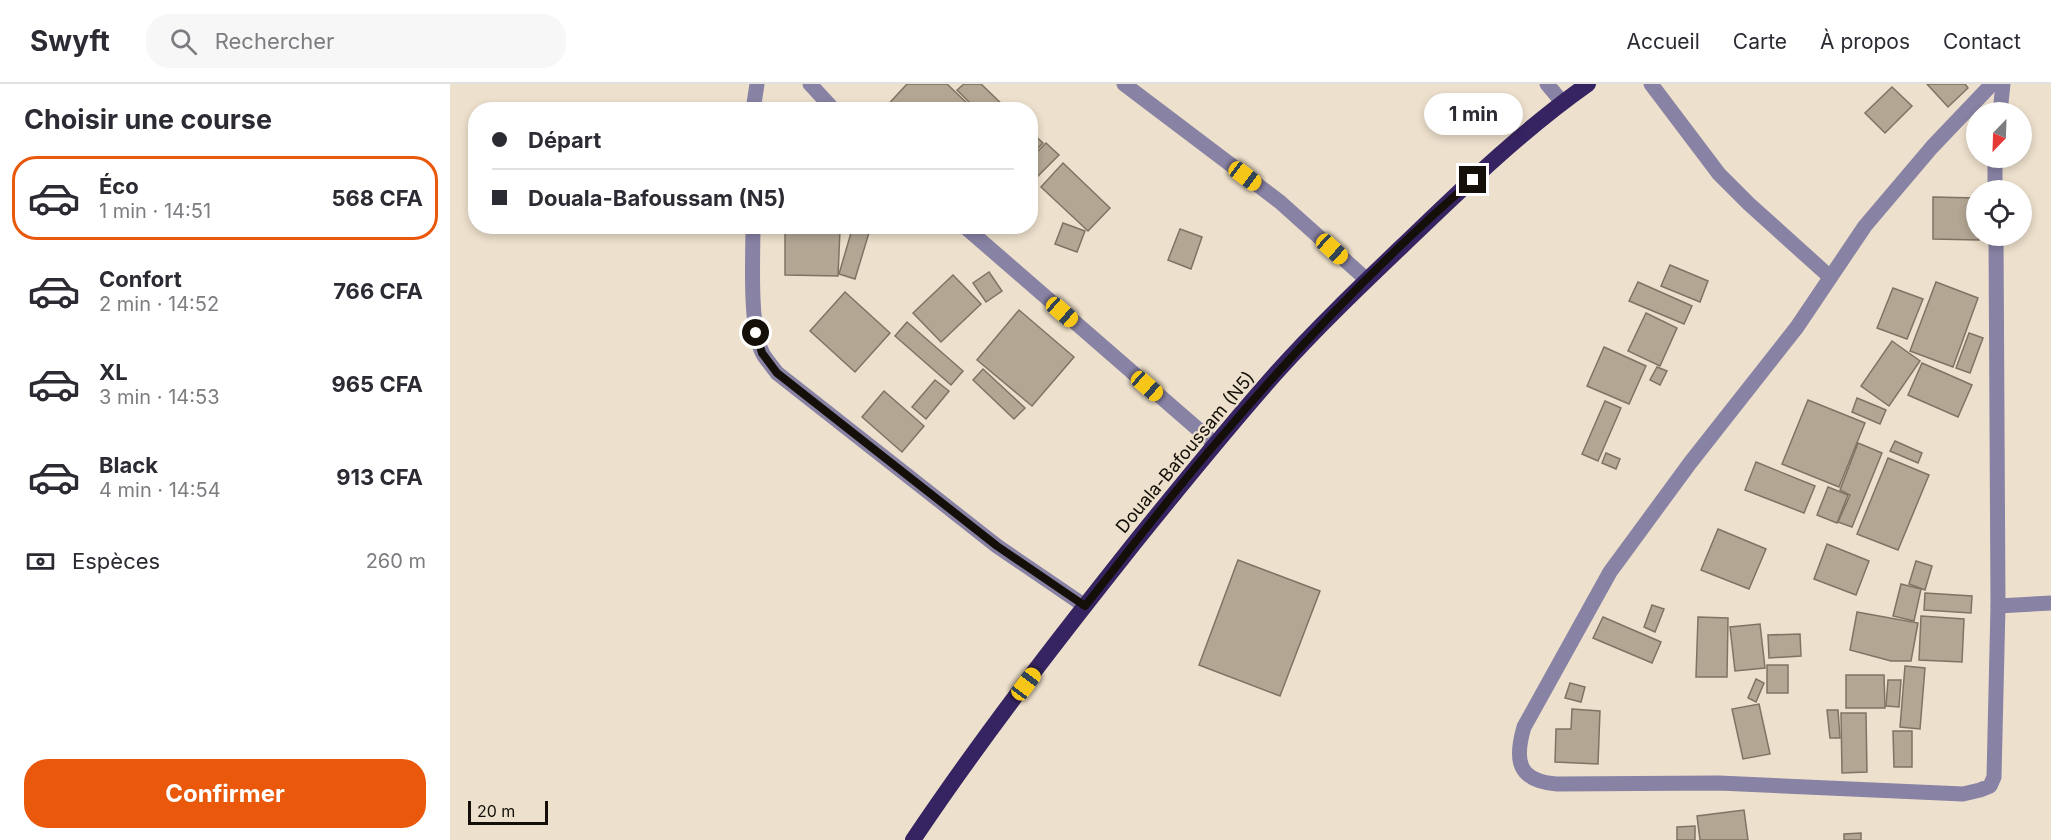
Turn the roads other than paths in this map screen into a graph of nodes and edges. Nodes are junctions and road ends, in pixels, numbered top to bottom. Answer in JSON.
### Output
{"nodes":[{"id":1,"x":757,"y":84,"type":"edge"},
{"id":2,"x":810,"y":84,"type":"edge"},
{"id":3,"x":1124,"y":84,"type":"edge"},
{"id":4,"x":1547,"y":84,"type":"edge"},
{"id":5,"x":1588,"y":84,"type":"edge"},
{"id":6,"x":1651,"y":84,"type":"edge"},
{"id":7,"x":1992,"y":84,"type":"edge"},
{"id":8,"x":2003,"y":84,"type":"edge"},
{"id":9,"x":754,"y":102,"type":"edge"},
{"id":10,"x":827,"y":102,"type":"edge"},
{"id":11,"x":1562,"y":102,"type":"junction"},
{"id":12,"x":2001,"y":102,"type":"edge"},
{"id":13,"x":753,"y":234,"type":"edge"},
{"id":14,"x":973,"y":234,"type":"edge"},
{"id":15,"x":1996,"y":246,"type":"edge"},
{"id":16,"x":1830,"y":277,"type":"junction"},
{"id":17,"x":1367,"y":280,"type":"junction"},
{"id":18,"x":1215,"y":444,"type":"junction"},
{"id":19,"x":2051,"y":603,"type":"edge"},
{"id":20,"x":1085,"y":606,"type":"junction"},
{"id":21,"x":1998,"y":606,"type":"junction"},
{"id":22,"x":913,"y":840,"type":"edge"}],
"edges":[{"from":1,"to":9,"type":"street"},
{"from":2,"to":10,"type":"street"},
{"from":3,"to":17,"type":"street"},
{"from":4,"to":11,"type":"street"},
{"from":5,"to":11,"type":"highway","name":"Douala-Bafoussam (N5)"},
{"from":6,"to":16,"type":"street"},
{"from":7,"to":16,"type":"street"},
{"from":8,"to":12,"type":"street"},
{"from":11,"to":17,"type":"highway","name":"Douala-Bafoussam (N5)"},
{"from":13,"to":20,"type":"street"},
{"from":14,"to":18,"type":"street"},
{"from":15,"to":21,"type":"street"},
{"from":16,"to":21,"type":"street"},
{"from":17,"to":18,"type":"highway","name":"Douala-Bafoussam (N5)"},
{"from":18,"to":20,"type":"highway","name":"Douala-Bafoussam (N5)"},
{"from":19,"to":21,"type":"street"},
{"from":20,"to":22,"type":"highway","name":"Douala-Bafoussam (N5)"}]}
